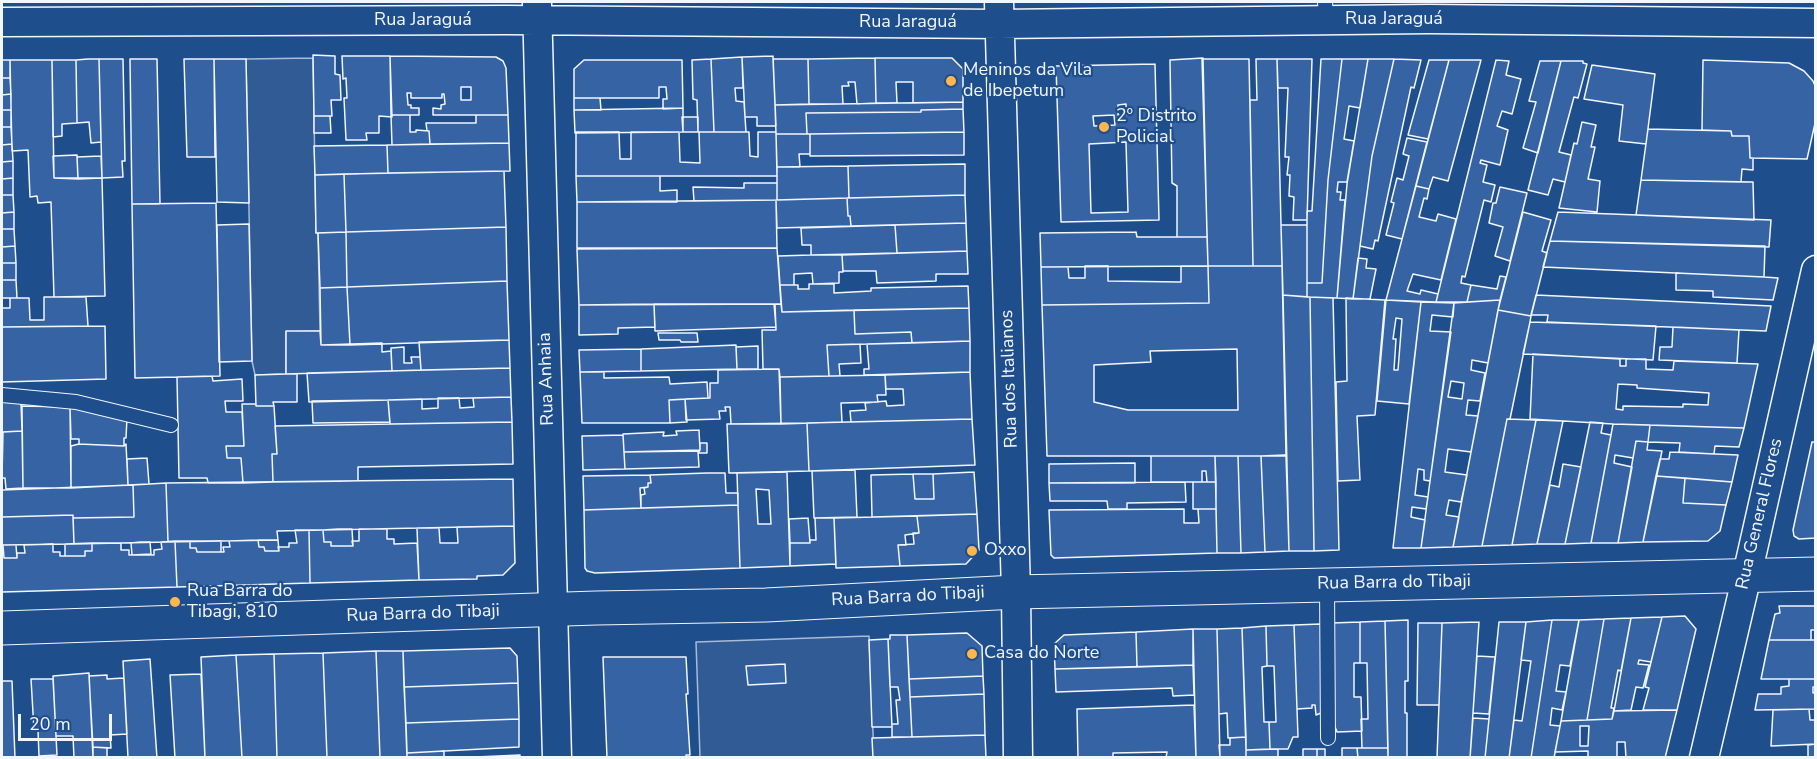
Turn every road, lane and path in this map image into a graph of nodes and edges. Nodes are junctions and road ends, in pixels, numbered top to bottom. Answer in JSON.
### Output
{"nodes":[{"id":1,"x":537,"y":11,"type":"edge"},
{"id":2,"x":1326,"y":11,"type":"edge"},
{"id":3,"x":999,"y":13,"type":"edge"},
{"id":4,"x":2,"y":22,"type":"edge"},
{"id":5,"x":1815,"y":23,"type":"edge"},
{"id":6,"x":1815,"y":270,"type":"edge"},
{"id":7,"x":2,"y":395,"type":"edge"},
{"id":8,"x":171,"y":425,"type":"dead end"},
{"id":9,"x":1815,"y":574,"type":"edge"},
{"id":10,"x":1747,"y":575,"type":"junction"},
{"id":11,"x":1327,"y":585,"type":"junction"},
{"id":12,"x":1016,"y":592,"type":"junction"},
{"id":13,"x":554,"y":610,"type":"junction"},
{"id":14,"x":2,"y":628,"type":"edge"},
{"id":15,"x":1328,"y":738,"type":"dead end"},
{"id":16,"x":556,"y":758,"type":"edge"},
{"id":17,"x":1018,"y":758,"type":"edge"},
{"id":18,"x":1704,"y":758,"type":"edge"}],
"edges":[{"from":1,"to":3,"type":"street","name":"Rua Jaraguá"},
{"from":1,"to":4,"type":"street","name":"Rua Jaraguá"},
{"from":1,"to":13,"type":"street","name":"Rua Anhaia"},
{"from":2,"to":3,"type":"street","name":"Rua Jaraguá"},
{"from":2,"to":5,"type":"street","name":"Rua Jaraguá"},
{"from":3,"to":12,"type":"street","name":"Rua dos Italianos"},
{"from":6,"to":10,"type":"street","name":"Rua General Flores"},
{"from":7,"to":8,"type":"lane"},
{"from":9,"to":10,"type":"street","name":"Rua Barra do Tibaji"},
{"from":10,"to":11,"type":"street","name":"Rua Barra do Tibaji"},
{"from":10,"to":18,"type":"street","name":"Rua General Flores"},
{"from":11,"to":12,"type":"street","name":"Rua Barra do Tibaji"},
{"from":11,"to":15,"type":"lane"},
{"from":12,"to":13,"type":"street","name":"Rua Barra do Tibaji"},
{"from":12,"to":17,"type":"street","name":"Rua dos Italianos"},
{"from":13,"to":14,"type":"street","name":"Rua Barra do Tibaji"},
{"from":13,"to":16,"type":"street","name":"Rua Anhaia"}]}
